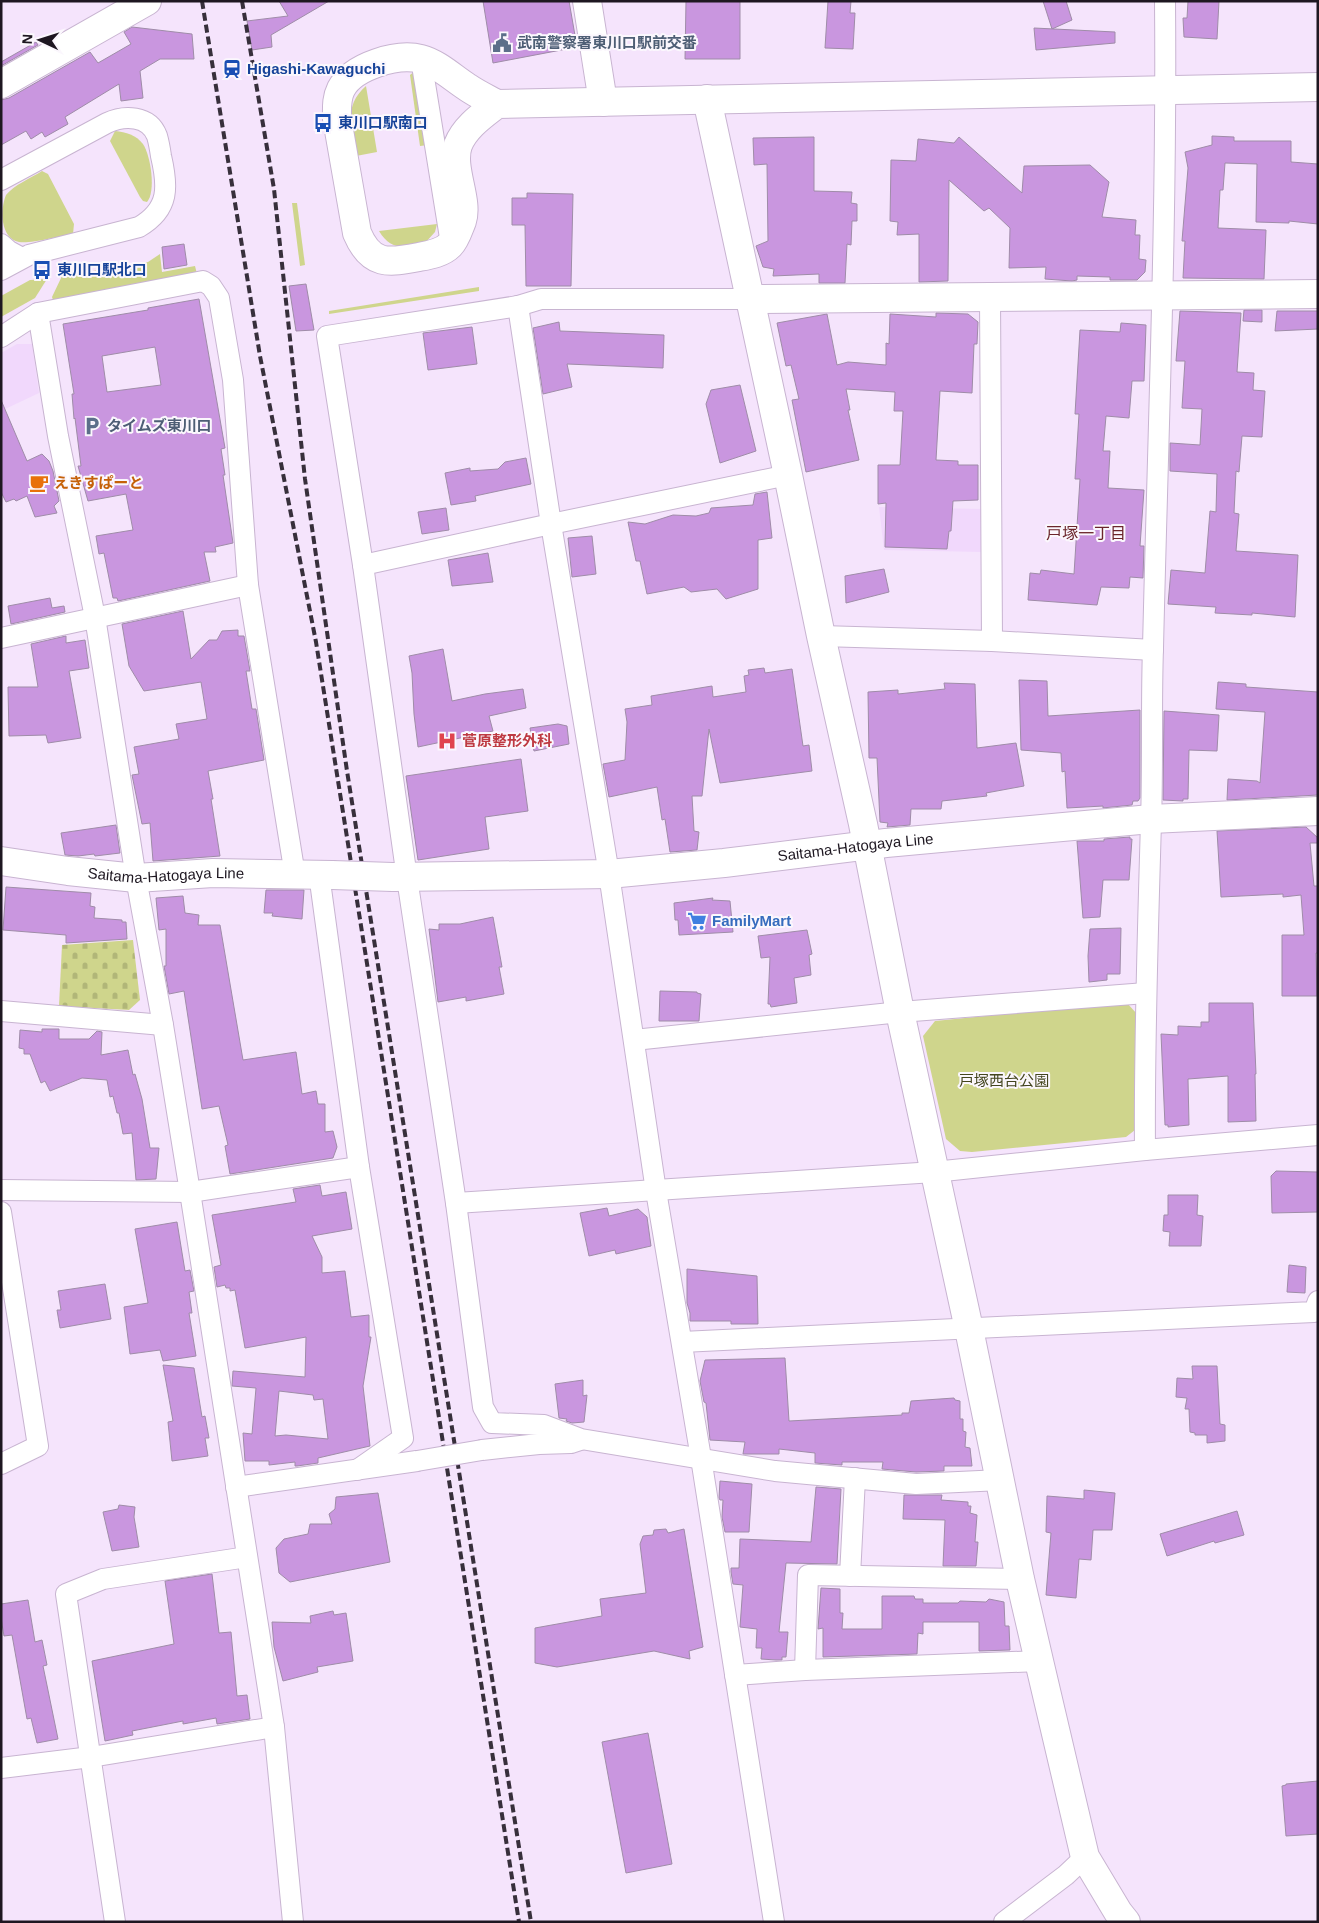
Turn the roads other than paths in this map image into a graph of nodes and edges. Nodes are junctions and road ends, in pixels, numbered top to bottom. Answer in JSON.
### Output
{"nodes":[{"id":1,"x":147,"y":1,"type":"edge"},
{"id":2,"x":586,"y":1,"type":"edge"},
{"id":3,"x":1165,"y":1,"type":"edge"},
{"id":4,"x":421,"y":59,"type":"junction"},
{"id":5,"x":2,"y":82,"type":"edge"},
{"id":6,"x":1318,"y":87,"type":"edge"},
{"id":7,"x":1166,"y":90,"type":"junction"},
{"id":8,"x":707,"y":99,"type":"junction"},
{"id":9,"x":603,"y":102,"type":"junction"},
{"id":10,"x":498,"y":104,"type":"junction"},
{"id":11,"x":1,"y":180,"type":"edge"},
{"id":12,"x":1,"y":244,"type":"edge"},
{"id":13,"x":451,"y":244,"type":"junction"},
{"id":14,"x":22,"y":258,"type":"junction"},
{"id":15,"x":1,"y":270,"type":"edge"},
{"id":16,"x":1318,"y":294,"type":"edge"},
{"id":17,"x":1163,"y":296,"type":"junction"},
{"id":18,"x":990,"y":297,"type":"junction"},
{"id":19,"x":750,"y":299,"type":"junction"},
{"id":20,"x":518,"y":306,"type":"junction"},
{"id":21,"x":38,"y":313,"type":"junction"},
{"id":22,"x":1,"y":337,"type":"edge"},
{"id":23,"x":788,"y":475,"type":"junction"},
{"id":24,"x":551,"y":524,"type":"junction"},
{"id":25,"x":363,"y":565,"type":"junction"},
{"id":26,"x":248,"y":585,"type":"junction"},
{"id":27,"x":95,"y":617,"type":"junction"},
{"id":28,"x":821,"y":636,"type":"junction"},
{"id":29,"x":1,"y":638,"type":"edge"},
{"id":30,"x":992,"y":642,"type":"junction"},
{"id":31,"x":1153,"y":650,"type":"junction"},
{"id":32,"x":1318,"y":811,"type":"edge"},
{"id":33,"x":1151,"y":819,"type":"junction"},
{"id":34,"x":868,"y":844,"type":"junction"},
{"id":35,"x":1,"y":861,"type":"edge"},
{"id":36,"x":609,"y":874,"type":"junction"},
{"id":37,"x":316,"y":875,"type":"junction"},
{"id":38,"x":400,"y":877,"type":"junction"},
{"id":39,"x":136,"y":878,"type":"junction"},
{"id":40,"x":1146,"y":993,"type":"junction"},
{"id":41,"x":1,"y":1012,"type":"edge"},
{"id":42,"x":900,"y":1012,"type":"junction"},
{"id":43,"x":163,"y":1025,"type":"junction"},
{"id":44,"x":634,"y":1040,"type":"junction"},
{"id":45,"x":1318,"y":1135,"type":"edge"},
{"id":46,"x":1145,"y":1150,"type":"junction"},
{"id":47,"x":359,"y":1167,"type":"junction"},
{"id":48,"x":934,"y":1172,"type":"junction"},
{"id":49,"x":1,"y":1190,"type":"edge"},
{"id":50,"x":656,"y":1191,"type":"junction"},
{"id":51,"x":190,"y":1192,"type":"junction"},
{"id":52,"x":456,"y":1203,"type":"junction"},
{"id":53,"x":1,"y":1212,"type":"edge"},
{"id":54,"x":8,"y":1299,"type":"edge"},
{"id":55,"x":1318,"y":1301,"type":"edge"},
{"id":56,"x":969,"y":1329,"type":"junction"},
{"id":57,"x":682,"y":1342,"type":"junction"},
{"id":58,"x":581,"y":1439,"type":"junction"},
{"id":59,"x":701,"y":1458,"type":"junction"},
{"id":60,"x":1,"y":1464,"type":"edge"},
{"id":61,"x":357,"y":1470,"type":"junction"},
{"id":62,"x":855,"y":1478,"type":"junction"},
{"id":63,"x":1001,"y":1480,"type":"junction"},
{"id":64,"x":236,"y":1487,"type":"junction"},
{"id":65,"x":247,"y":1557,"type":"junction"},
{"id":66,"x":850,"y":1576,"type":"junction"},
{"id":67,"x":1020,"y":1579,"type":"junction"},
{"id":68,"x":1039,"y":1661,"type":"junction"},
{"id":69,"x":805,"y":1670,"type":"junction"},
{"id":70,"x":735,"y":1676,"type":"junction"},
{"id":71,"x":274,"y":1727,"type":"junction"},
{"id":72,"x":91,"y":1758,"type":"junction"},
{"id":73,"x":1,"y":1768,"type":"edge"},
{"id":74,"x":1085,"y":1858,"type":"junction"},
{"id":75,"x":115,"y":1922,"type":"edge"},
{"id":76,"x":292,"y":1922,"type":"edge"},
{"id":77,"x":774,"y":1922,"type":"edge"},
{"id":78,"x":1004,"y":1922,"type":"edge"},
{"id":79,"x":1126,"y":1922,"type":"edge"}],
"edges":[{"from":1,"to":5,"type":"street"},
{"from":2,"to":9,"type":"street"},
{"from":3,"to":7,"type":"street"},
{"from":4,"to":10,"type":"street"},
{"from":4,"to":13,"type":"street"},
{"from":4,"to":13,"type":"street"},
{"from":6,"to":7,"type":"street"},
{"from":7,"to":8,"type":"street"},
{"from":7,"to":17,"type":"street"},
{"from":8,"to":9,"type":"street"},
{"from":8,"to":19,"type":"street"},
{"from":9,"to":10,"type":"street"},
{"from":10,"to":13,"type":"street"},
{"from":11,"to":14,"type":"street"},
{"from":12,"to":14,"type":"street"},
{"from":14,"to":15,"type":"street"},
{"from":16,"to":17,"type":"street"},
{"from":17,"to":18,"type":"street"},
{"from":17,"to":31,"type":"street"},
{"from":18,"to":19,"type":"street"},
{"from":18,"to":30,"type":"street"},
{"from":19,"to":20,"type":"street"},
{"from":19,"to":23,"type":"street"},
{"from":20,"to":24,"type":"street"},
{"from":20,"to":25,"type":"street"},
{"from":21,"to":22,"type":"street"},
{"from":21,"to":26,"type":"street"},
{"from":21,"to":27,"type":"street"},
{"from":23,"to":24,"type":"street"},
{"from":23,"to":28,"type":"street"},
{"from":24,"to":25,"type":"street"},
{"from":24,"to":36,"type":"street"},
{"from":25,"to":38,"type":"street"},
{"from":26,"to":27,"type":"street"},
{"from":26,"to":37,"type":"street"},
{"from":27,"to":29,"type":"street"},
{"from":27,"to":39,"type":"street"},
{"from":28,"to":30,"type":"street"},
{"from":28,"to":34,"type":"street"},
{"from":30,"to":31,"type":"street"},
{"from":31,"to":33,"type":"street"},
{"from":32,"to":33,"type":"street","name":"Saitama-Hatogaya Line"},
{"from":33,"to":34,"type":"street","name":"Saitama-Hatogaya Line"},
{"from":33,"to":40,"type":"street"},
{"from":34,"to":36,"type":"street","name":"Saitama-Hatogaya Line"},
{"from":34,"to":42,"type":"street"},
{"from":35,"to":39,"type":"street","name":"Saitama-Hatogaya Line"},
{"from":36,"to":38,"type":"street","name":"Saitama-Hatogaya Line"},
{"from":36,"to":44,"type":"street"},
{"from":37,"to":38,"type":"street","name":"Saitama-Hatogaya Line","bridge":true},
{"from":37,"to":39,"type":"street","name":"Saitama-Hatogaya Line"},
{"from":37,"to":47,"type":"street"},
{"from":38,"to":52,"type":"street"},
{"from":39,"to":43,"type":"street"},
{"from":40,"to":42,"type":"street"},
{"from":40,"to":46,"type":"street"},
{"from":41,"to":43,"type":"street"},
{"from":42,"to":44,"type":"street"},
{"from":42,"to":48,"type":"street"},
{"from":43,"to":51,"type":"street"},
{"from":44,"to":50,"type":"street"},
{"from":45,"to":46,"type":"street"},
{"from":46,"to":48,"type":"street"},
{"from":47,"to":51,"type":"street"},
{"from":47,"to":61,"type":"street"},
{"from":48,"to":50,"type":"street"},
{"from":48,"to":56,"type":"street"},
{"from":49,"to":51,"type":"street"},
{"from":50,"to":52,"type":"street"},
{"from":50,"to":57,"type":"street"},
{"from":51,"to":64,"type":"street"},
{"from":52,"to":58,"type":"street"},
{"from":53,"to":54,"type":"street"},
{"from":54,"to":60,"type":"street"},
{"from":55,"to":56,"type":"street"},
{"from":56,"to":57,"type":"street"},
{"from":56,"to":63,"type":"street"},
{"from":57,"to":59,"type":"street"},
{"from":58,"to":59,"type":"street"},
{"from":58,"to":61,"type":"street","bridge":true},
{"from":59,"to":62,"type":"street"},
{"from":59,"to":70,"type":"street"},
{"from":61,"to":64,"type":"street"},
{"from":62,"to":63,"type":"street"},
{"from":62,"to":66,"type":"street"},
{"from":63,"to":67,"type":"street"},
{"from":64,"to":65,"type":"street"},
{"from":65,"to":71,"type":"street"},
{"from":65,"to":72,"type":"street"},
{"from":66,"to":67,"type":"street"},
{"from":66,"to":69,"type":"street"},
{"from":67,"to":68,"type":"street"},
{"from":68,"to":69,"type":"street"},
{"from":68,"to":74,"type":"street"},
{"from":69,"to":70,"type":"street"},
{"from":70,"to":77,"type":"street"},
{"from":71,"to":72,"type":"street"},
{"from":71,"to":76,"type":"street"},
{"from":72,"to":73,"type":"street"},
{"from":72,"to":75,"type":"street"},
{"from":74,"to":78,"type":"street"},
{"from":74,"to":79,"type":"street"}]}
